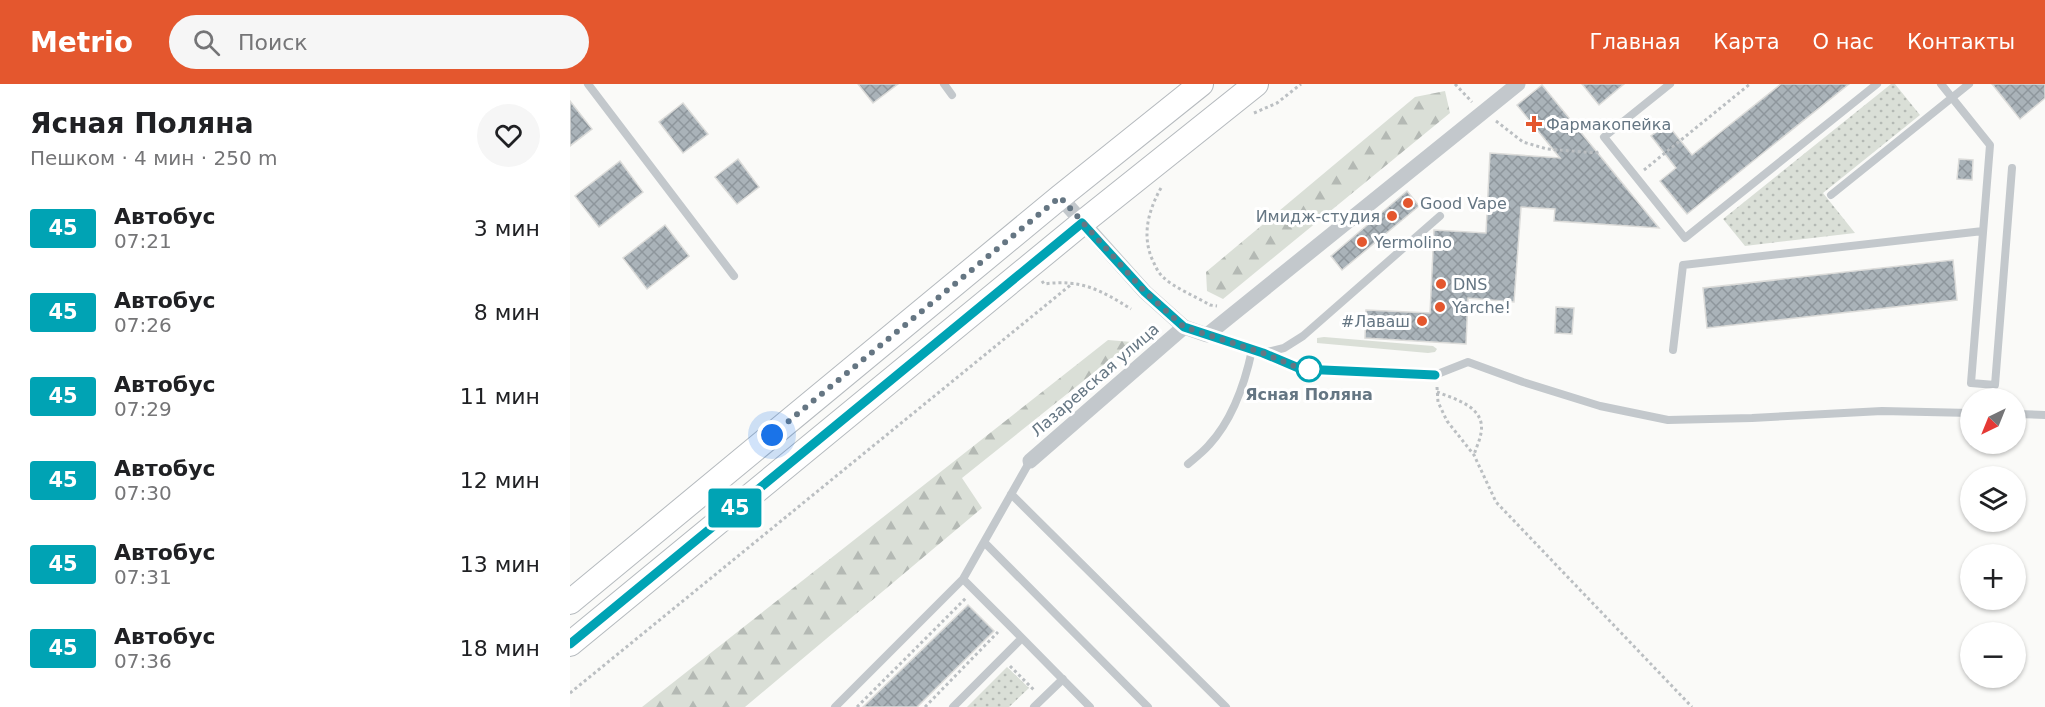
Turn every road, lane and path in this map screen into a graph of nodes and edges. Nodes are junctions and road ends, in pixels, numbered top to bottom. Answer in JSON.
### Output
{"nodes":[{"id":1,"x":588,"y":84,"type":"edge"},
{"id":2,"x":944,"y":84,"type":"edge"},
{"id":3,"x":1201,"y":84,"type":"edge"},
{"id":4,"x":1256,"y":84,"type":"edge"},
{"id":5,"x":1301,"y":84,"type":"edge"},
{"id":6,"x":1455,"y":84,"type":"edge"},
{"id":7,"x":1518,"y":84,"type":"edge"},
{"id":8,"x":1670,"y":84,"type":"edge"},
{"id":9,"x":1750,"y":84,"type":"edge"},
{"id":10,"x":1877,"y":84,"type":"edge"},
{"id":11,"x":1941,"y":84,"type":"edge"},
{"id":12,"x":1969,"y":84,"type":"edge"},
{"id":13,"x":952,"y":95,"type":"dead end"},
{"id":14,"x":1952,"y":98,"type":"junction"},
{"id":15,"x":1484,"y":111,"type":"junction"},
{"id":16,"x":1247,"y":117,"type":"dead end"},
{"id":17,"x":1610,"y":144,"type":"junction"},
{"id":18,"x":2012,"y":168,"type":"dead end"},
{"id":19,"x":1635,"y":177,"type":"junction"},
{"id":20,"x":1165,"y":182,"type":"dead end"},
{"id":21,"x":1831,"y":195,"type":"dead end"},
{"id":22,"x":1060,"y":197,"type":"junction"},
{"id":23,"x":1440,"y":216,"type":"dead end"},
{"id":24,"x":1082,"y":223,"type":"junction"},
{"id":25,"x":1983,"y":231,"type":"junction"},
{"id":26,"x":1038,"y":274,"type":"dead end"},
{"id":27,"x":734,"y":276,"type":"dead end"},
{"id":28,"x":1073,"y":283,"type":"junction"},
{"id":29,"x":1221,"y":306,"type":"dead end"},
{"id":30,"x":1131,"y":309,"type":"dead end"},
{"id":31,"x":1184,"y":327,"type":"junction"},
{"id":32,"x":1207,"y":335,"type":"junction"},
{"id":33,"x":1252,"y":350,"type":"junction"},
{"id":34,"x":1673,"y":350,"type":"dead end"},
{"id":35,"x":1263,"y":353,"type":"junction"},
{"id":36,"x":1435,"y":375,"type":"junction"},
{"id":37,"x":1437,"y":392,"type":"junction"},
{"id":38,"x":1960,"y":413,"type":"edge"},
{"id":39,"x":2026,"y":414,"type":"edge"},
{"id":40,"x":2045,"y":415,"type":"edge"},
{"id":41,"x":1474,"y":455,"type":"junction"},
{"id":42,"x":1030,"y":461,"type":"joint"},
{"id":43,"x":1188,"y":464,"type":"dead end"},
{"id":44,"x":1011,"y":494,"type":"junction"},
{"id":45,"x":984,"y":542,"type":"junction"},
{"id":46,"x":963,"y":579,"type":"junction"},
{"id":47,"x":570,"y":602,"type":"edge"},
{"id":48,"x":972,"y":604,"type":"dead end"},
{"id":49,"x":992,"y":625,"type":"dead end"},
{"id":50,"x":1022,"y":638,"type":"junction"},
{"id":51,"x":570,"y":644,"type":"edge"},
{"id":52,"x":1002,"y":658,"type":"junction"},
{"id":53,"x":1063,"y":679,"type":"junction"},
{"id":54,"x":570,"y":693,"type":"edge"},
{"id":55,"x":1042,"y":699,"type":"junction"},
{"id":56,"x":835,"y":707,"type":"edge"},
{"id":57,"x":857,"y":707,"type":"edge"},
{"id":58,"x":925,"y":707,"type":"edge"},
{"id":59,"x":953,"y":707,"type":"edge"},
{"id":60,"x":1034,"y":707,"type":"edge"},
{"id":61,"x":1090,"y":707,"type":"edge"},
{"id":62,"x":1148,"y":707,"type":"edge"},
{"id":63,"x":1226,"y":707,"type":"edge"},
{"id":64,"x":1692,"y":707,"type":"edge"}],
"edges":[{"from":1,"to":27,"type":"lane"},
{"from":2,"to":13,"type":"lane"},
{"from":3,"to":22,"type":"main road"},
{"from":4,"to":24,"type":"main road"},
{"from":5,"to":16,"type":"path"},
{"from":6,"to":15,"type":"path"},
{"from":7,"to":15,"type":"street"},
{"from":8,"to":17,"type":"lane"},
{"from":9,"to":19,"type":"path"},
{"from":10,"to":19,"type":"lane"},
{"from":11,"to":14,"type":"lane"},
{"from":12,"to":14,"type":"lane"},
{"from":14,"to":21,"type":"lane"},
{"from":14,"to":25,"type":"lane"},
{"from":15,"to":17,"type":"path"},
{"from":15,"to":32,"type":"street"},
{"from":17,"to":19,"type":"lane"},
{"from":18,"to":25,"type":"lane"},
{"from":20,"to":29,"type":"path"},
{"from":22,"to":24,"type":"street"},
{"from":22,"to":47,"type":"main road"},
{"from":23,"to":35,"type":"lane"},
{"from":24,"to":31,"type":"street"},
{"from":24,"to":51,"type":"main road"},
{"from":25,"to":34,"type":"lane"},
{"from":26,"to":28,"type":"path"},
{"from":28,"to":30,"type":"path"},
{"from":28,"to":54,"type":"path"},
{"from":31,"to":32,"type":"street"},
{"from":31,"to":42,"type":"street","name":"Лазаревская улица"},
{"from":32,"to":33,"type":"lane"},
{"from":33,"to":35,"type":"lane"},
{"from":33,"to":43,"type":"lane"},
{"from":35,"to":36,"type":"lane"},
{"from":36,"to":37,"type":"path"},
{"from":36,"to":38,"type":"lane"},
{"from":37,"to":41,"type":"path"},
{"from":37,"to":41,"type":"path"},
{"from":39,"to":40,"type":"lane"},
{"from":41,"to":64,"type":"path"},
{"from":42,"to":44,"type":"lane"},
{"from":44,"to":45,"type":"lane"},
{"from":44,"to":63,"type":"lane"},
{"from":45,"to":46,"type":"lane"},
{"from":45,"to":62,"type":"lane"},
{"from":46,"to":50,"type":"lane"},
{"from":46,"to":56,"type":"lane"},
{"from":48,"to":57,"type":"path"},
{"from":49,"to":58,"type":"path"},
{"from":50,"to":52,"type":"lane"},
{"from":50,"to":53,"type":"lane"},
{"from":52,"to":55,"type":"path"},
{"from":52,"to":59,"type":"lane"},
{"from":53,"to":55,"type":"lane"},
{"from":53,"to":61,"type":"lane"},
{"from":55,"to":60,"type":"lane"}]}
